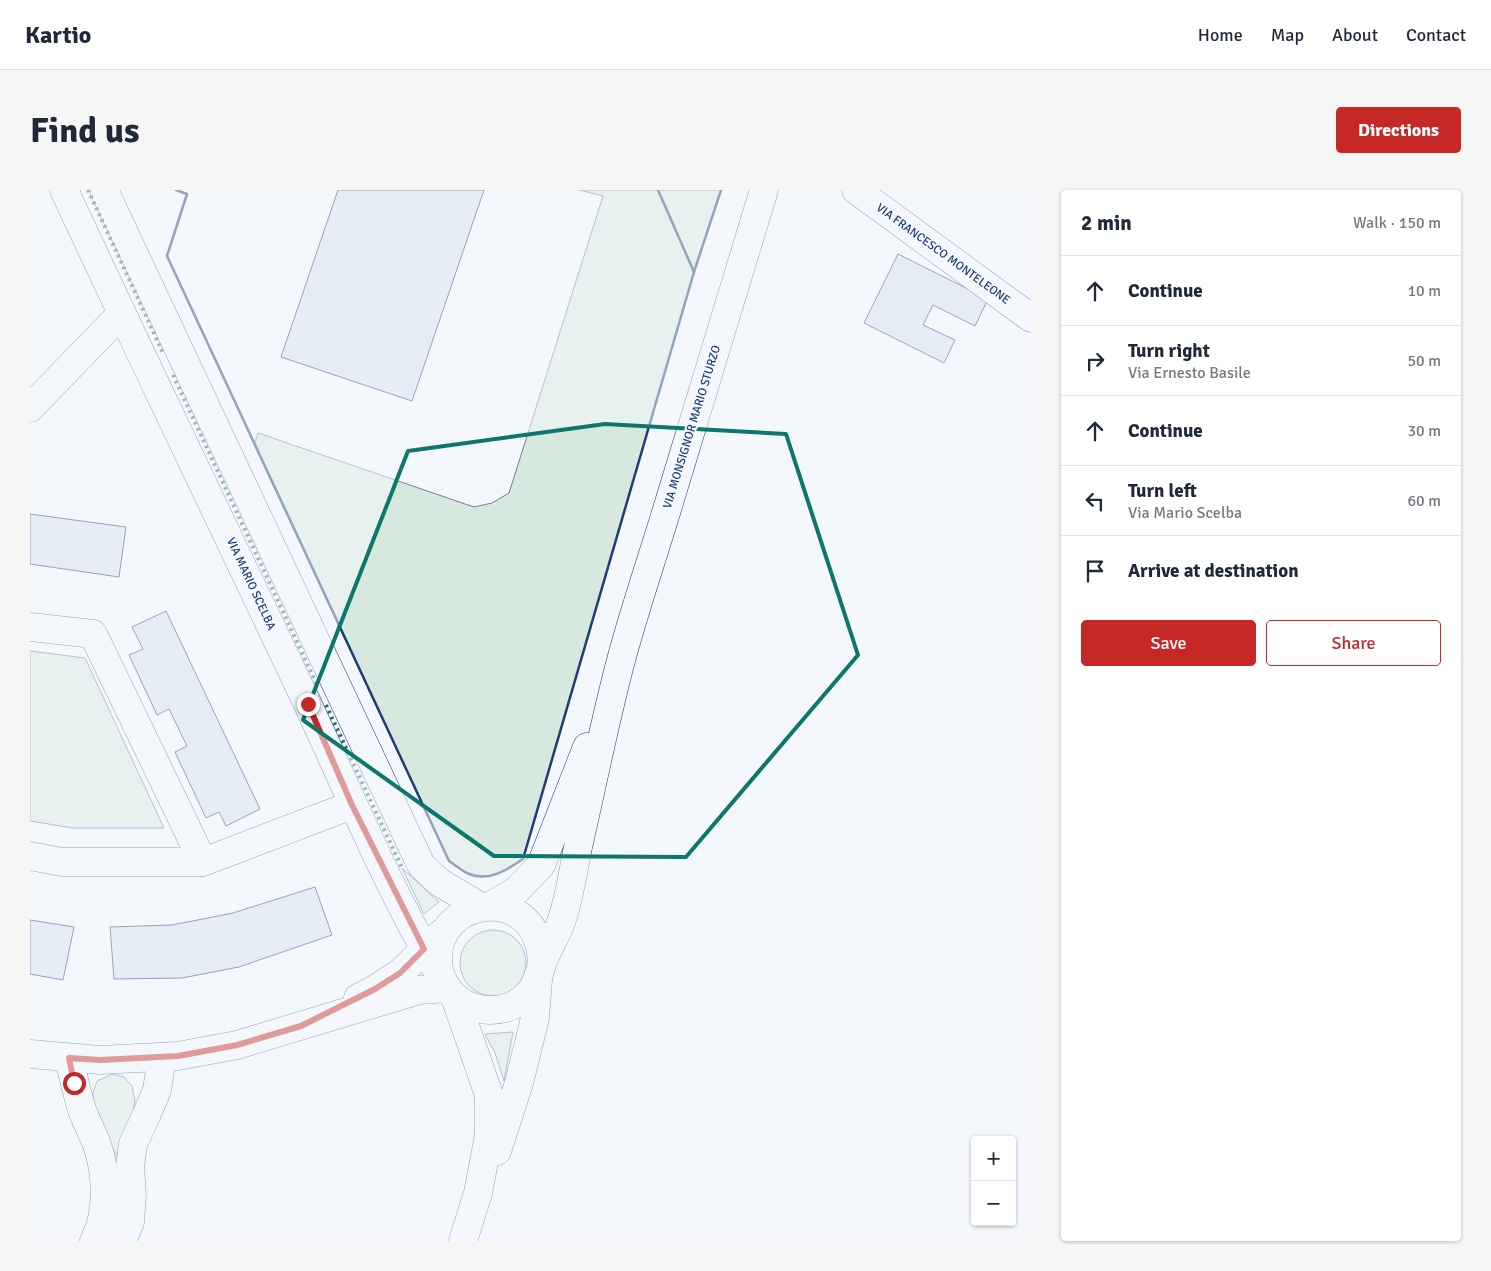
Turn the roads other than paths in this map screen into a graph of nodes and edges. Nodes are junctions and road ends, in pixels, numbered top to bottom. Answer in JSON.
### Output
{"nodes":[{"id":1,"x":64,"y":190,"type":"edge"},
{"id":2,"x":104,"y":190,"type":"edge"},
{"id":3,"x":764,"y":190,"type":"edge"},
{"id":4,"x":856,"y":190,"type":"edge"},
{"id":5,"x":121,"y":314,"type":"junction"},
{"id":6,"x":1031,"y":318,"type":"edge"},
{"id":7,"x":30,"y":408,"type":"edge"},
{"id":8,"x":30,"y":627,"type":"edge"},
{"id":9,"x":620,"y":664,"type":"junction"},
{"id":10,"x":352,"y":805,"type":"junction"},
{"id":11,"x":30,"y":856,"type":"edge"},
{"id":12,"x":203,"y":862,"type":"junction"},
{"id":13,"x":486,"y":907,"type":"junction"},
{"id":14,"x":448,"y":929,"type":"junction"},
{"id":15,"x":424,"y":949,"type":"junction"},
{"id":16,"x":540,"y":972,"type":"junction"},
{"id":17,"x":448,"y":987,"type":"junction"},
{"id":18,"x":301,"y":1026,"type":"junction"},
{"id":19,"x":30,"y":1054,"type":"edge"},
{"id":20,"x":162,"y":1057,"type":"junction"},
{"id":21,"x":69,"y":1058,"type":"junction"},
{"id":22,"x":478,"y":1193,"type":"junction"},
{"id":23,"x":94,"y":1241,"type":"edge"},
{"id":24,"x":122,"y":1241,"type":"edge"},
{"id":25,"x":463,"y":1241,"type":"edge"}],
"edges":[{"from":1,"to":5,"type":"main road","name":"VIA MARIO SCELBA"},
{"from":2,"to":13,"type":"main road"},
{"from":3,"to":9,"type":"main road","name":"VIA MONSIGNOR MARIO STURZO"},
{"from":4,"to":6,"type":"main road","name":"VIA FRANCESCO MONTELEONE"},
{"from":5,"to":7,"type":"main road"},
{"from":5,"to":10,"type":"main road","name":"VIA MARIO SCELBA"},
{"from":8,"to":12,"type":"main road"},
{"from":9,"to":13,"type":"main road"},
{"from":9,"to":16,"type":"main road"},
{"from":10,"to":12,"type":"main road"},
{"from":10,"to":15,"type":"main road","name":"VIA MARIO SCELBA"},
{"from":11,"to":12,"type":"main road"},
{"from":13,"to":14,"type":"main road"},
{"from":13,"to":16,"type":"main road"},
{"from":14,"to":15,"type":"main road"},
{"from":14,"to":17,"type":"main road"},
{"from":15,"to":17,"type":"main road","name":"VIA MARIO SCELBA"},
{"from":15,"to":18,"type":"main road"},
{"from":16,"to":17,"type":"main road"},
{"from":16,"to":22,"type":"main road"},
{"from":17,"to":18,"type":"main road"},
{"from":17,"to":22,"type":"main road"},
{"from":18,"to":20,"type":"main road"},
{"from":19,"to":21,"type":"main road"},
{"from":20,"to":21,"type":"main road"},
{"from":20,"to":24,"type":"main road"},
{"from":21,"to":23,"type":"main road"},
{"from":22,"to":25,"type":"main road"}]}
